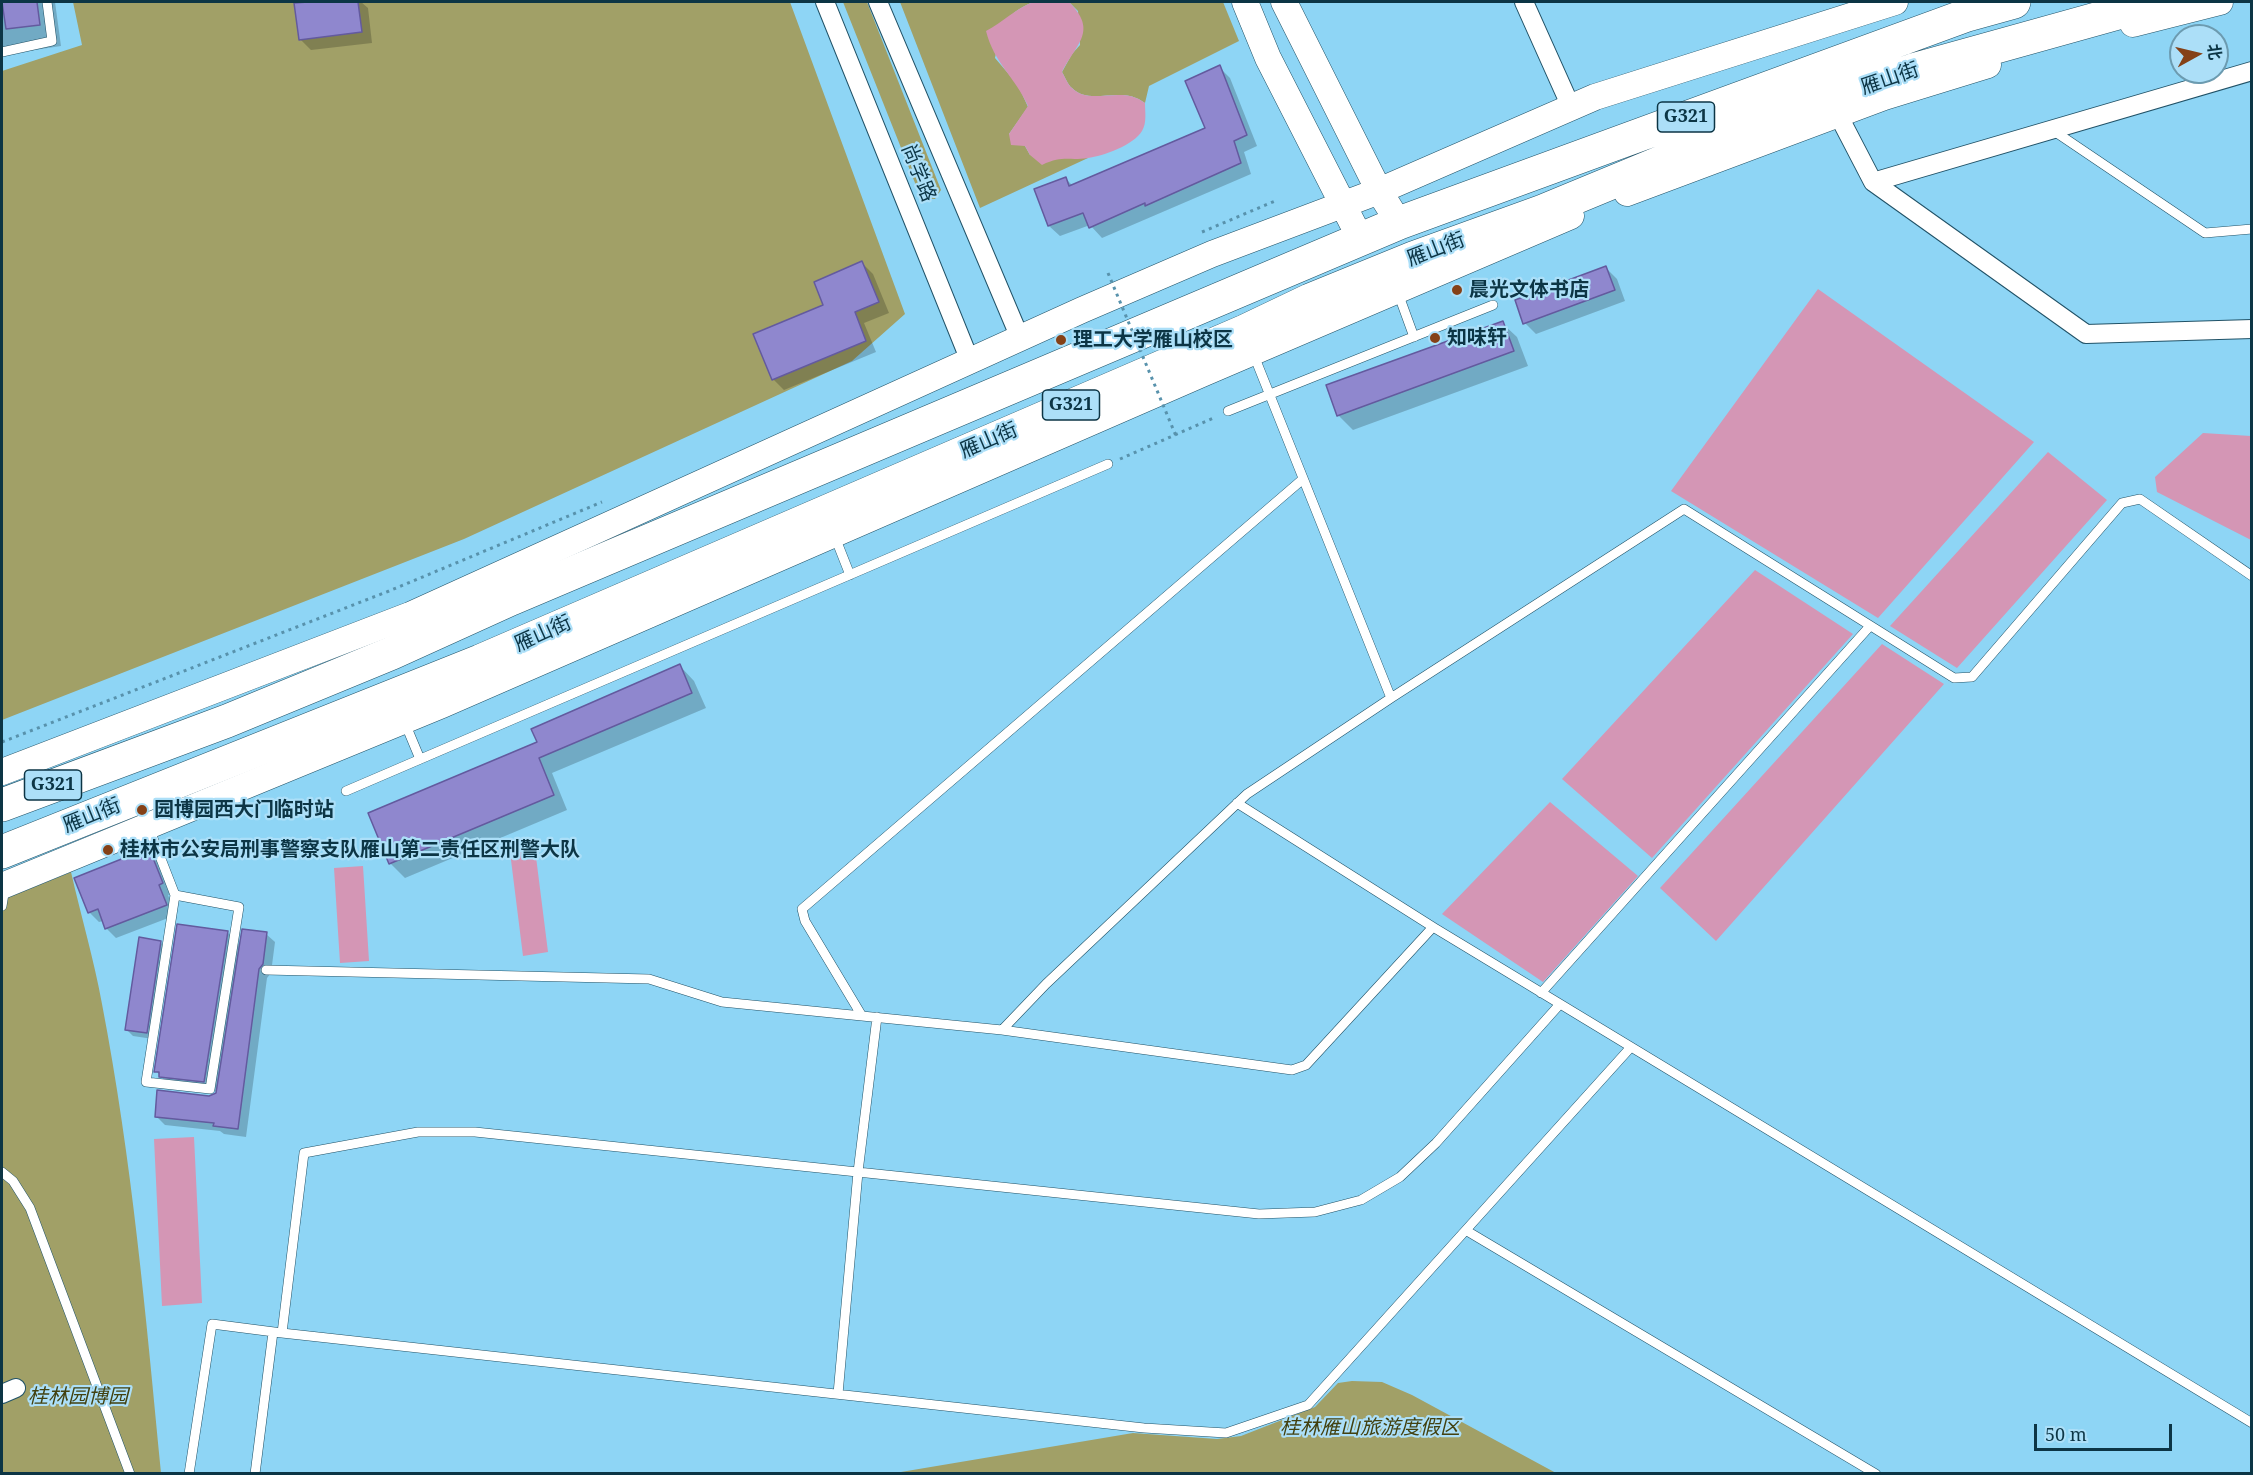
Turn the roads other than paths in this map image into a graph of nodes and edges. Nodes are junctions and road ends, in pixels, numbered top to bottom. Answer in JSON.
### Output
{"nodes":[{"id":1,"x":47,"y":2,"type":"edge"},
{"id":2,"x":825,"y":2,"type":"edge"},
{"id":3,"x":878,"y":2,"type":"edge"},
{"id":4,"x":1245,"y":2,"type":"edge"},
{"id":5,"x":1284,"y":2,"type":"edge"},
{"id":6,"x":1524,"y":2,"type":"edge"},
{"id":7,"x":1895,"y":2,"type":"edge"},
{"id":8,"x":2014,"y":2,"type":"edge"},
{"id":9,"x":2157,"y":2,"type":"edge"},
{"id":10,"x":2220,"y":2,"type":"edge"},
{"id":11,"x":2,"y":52,"type":"edge"},
{"id":12,"x":2252,"y":71,"type":"edge"},
{"id":13,"x":1571,"y":107,"type":"junction"},
{"id":14,"x":1834,"y":107,"type":"junction"},
{"id":15,"x":2052,"y":129,"type":"junction"},
{"id":16,"x":1873,"y":182,"type":"junction"},
{"id":17,"x":1379,"y":191,"type":"junction"},
{"id":18,"x":1343,"y":205,"type":"junction"},
{"id":19,"x":1399,"y":223,"type":"junction"},
{"id":20,"x":2252,"y":229,"type":"edge"},
{"id":21,"x":1360,"y":238,"type":"junction"},
{"id":22,"x":1397,"y":291,"type":"junction"},
{"id":23,"x":1493,"y":305,"type":"dead end"},
{"id":24,"x":2252,"y":329,"type":"edge"},
{"id":25,"x":1414,"y":337,"type":"junction"},
{"id":26,"x":1020,"y":338,"type":"junction"},
{"id":27,"x":1249,"y":342,"type":"junction"},
{"id":28,"x":970,"y":361,"type":"junction"},
{"id":29,"x":1270,"y":394,"type":"junction"},
{"id":30,"x":1228,"y":411,"type":"road end"},
{"id":31,"x":1108,"y":464,"type":"road end"},
{"id":32,"x":1303,"y":479,"type":"junction"},
{"id":33,"x":834,"y":534,"type":"junction"},
{"id":34,"x":850,"y":575,"type":"junction"},
{"id":35,"x":2252,"y":576,"type":"edge"},
{"id":36,"x":1870,"y":626,"type":"junction"},
{"id":37,"x":1391,"y":698,"type":"junction"},
{"id":38,"x":404,"y":720,"type":"junction"},
{"id":39,"x":420,"y":759,"type":"junction"},
{"id":40,"x":2,"y":772,"type":"edge"},
{"id":41,"x":346,"y":791,"type":"dead end"},
{"id":42,"x":1237,"y":803,"type":"junction"},
{"id":43,"x":2,"y":805,"type":"edge"},
{"id":44,"x":148,"y":826,"type":"junction"},
{"id":45,"x":2,"y":852,"type":"edge"},
{"id":46,"x":3,"y":892,"type":"edge"},
{"id":47,"x":175,"y":895,"type":"junction"},
{"id":48,"x":1433,"y":927,"type":"junction"},
{"id":49,"x":266,"y":970,"type":"dead end"},
{"id":50,"x":1541,"y":993,"type":"junction"},
{"id":51,"x":1560,"y":1004,"type":"junction"},
{"id":52,"x":862,"y":1016,"type":"junction"},
{"id":53,"x":877,"y":1017,"type":"junction"},
{"id":54,"x":1002,"y":1030,"type":"junction"},
{"id":55,"x":1631,"y":1047,"type":"junction"},
{"id":56,"x":2,"y":1172,"type":"edge"},
{"id":57,"x":858,"y":1172,"type":"junction"},
{"id":58,"x":1467,"y":1231,"type":"junction"},
{"id":59,"x":278,"y":1332,"type":"junction"},
{"id":60,"x":837,"y":1394,"type":"junction"},
{"id":61,"x":2252,"y":1423,"type":"edge"},
{"id":62,"x":130,"y":1473,"type":"edge"},
{"id":63,"x":189,"y":1473,"type":"edge"},
{"id":64,"x":255,"y":1473,"type":"edge"},
{"id":65,"x":1876,"y":1473,"type":"edge"}],
"edges":[{"from":1,"to":11,"type":"lane"},
{"from":2,"to":28,"type":"street","name":"尚学路"},
{"from":3,"to":26,"type":"street","name":"尚学路"},
{"from":4,"to":18,"type":"street"},
{"from":5,"to":17,"type":"street"},
{"from":6,"to":13,"type":"street"},
{"from":7,"to":13,"type":"street"},
{"from":8,"to":19,"type":"highway","name":"雁山街","number":"G321"},
{"from":9,"to":14,"type":"highway","name":"雁山街","number":"G321"},
{"from":10,"to":14,"type":"street"},
{"from":12,"to":15,"type":"street"},
{"from":13,"to":17,"type":"street"},
{"from":14,"to":16,"type":"street"},
{"from":14,"to":22,"type":"street"},
{"from":14,"to":27,"type":"highway","name":"雁山街","number":"G321"},
{"from":15,"to":16,"type":"street"},
{"from":15,"to":20,"type":"lane"},
{"from":16,"to":24,"type":"street"},
{"from":17,"to":18,"type":"street"},
{"from":17,"to":19,"type":"street"},
{"from":18,"to":21,"type":"street"},
{"from":18,"to":26,"type":"street"},
{"from":19,"to":21,"type":"highway","name":"雁山街","number":"G321"},
{"from":21,"to":43,"type":"highway","name":"雁山街","number":"G321"},
{"from":22,"to":25,"type":"lane"},
{"from":22,"to":27,"type":"street"},
{"from":23,"to":25,"type":"lane"},
{"from":25,"to":29,"type":"lane"},
{"from":26,"to":28,"type":"street"},
{"from":27,"to":29,"type":"lane"},
{"from":27,"to":33,"type":"street"},
{"from":27,"to":45,"type":"highway","name":"雁山街","number":"G321"},
{"from":28,"to":40,"type":"street"},
{"from":29,"to":30,"type":"lane"},
{"from":29,"to":32,"type":"lane"},
{"from":31,"to":34,"type":"lane"},
{"from":32,"to":37,"type":"lane"},
{"from":32,"to":52,"type":"lane"},
{"from":33,"to":34,"type":"lane"},
{"from":33,"to":38,"type":"street"},
{"from":34,"to":39,"type":"lane"},
{"from":35,"to":36,"type":"lane"},
{"from":36,"to":37,"type":"lane"},
{"from":36,"to":50,"type":"lane"},
{"from":37,"to":42,"type":"lane"},
{"from":38,"to":39,"type":"lane"},
{"from":38,"to":44,"type":"street"},
{"from":39,"to":41,"type":"lane"},
{"from":42,"to":48,"type":"lane"},
{"from":42,"to":54,"type":"lane"},
{"from":44,"to":46,"type":"street"},
{"from":44,"to":47,"type":"lane"},
{"from":47,"to":47,"type":"lane"},
{"from":48,"to":50,"type":"lane"},
{"from":48,"to":54,"type":"lane"},
{"from":49,"to":52,"type":"lane"},
{"from":50,"to":51,"type":"lane"},
{"from":51,"to":55,"type":"lane"},
{"from":51,"to":57,"type":"lane"},
{"from":52,"to":53,"type":"lane"},
{"from":53,"to":54,"type":"lane"},
{"from":53,"to":57,"type":"lane"},
{"from":55,"to":58,"type":"lane"},
{"from":55,"to":61,"type":"lane"},
{"from":56,"to":62,"type":"lane"},
{"from":57,"to":59,"type":"lane"},
{"from":57,"to":60,"type":"lane"},
{"from":58,"to":60,"type":"lane"},
{"from":58,"to":65,"type":"lane"},
{"from":59,"to":60,"type":"lane"},
{"from":59,"to":63,"type":"lane"},
{"from":59,"to":64,"type":"lane"}]}
